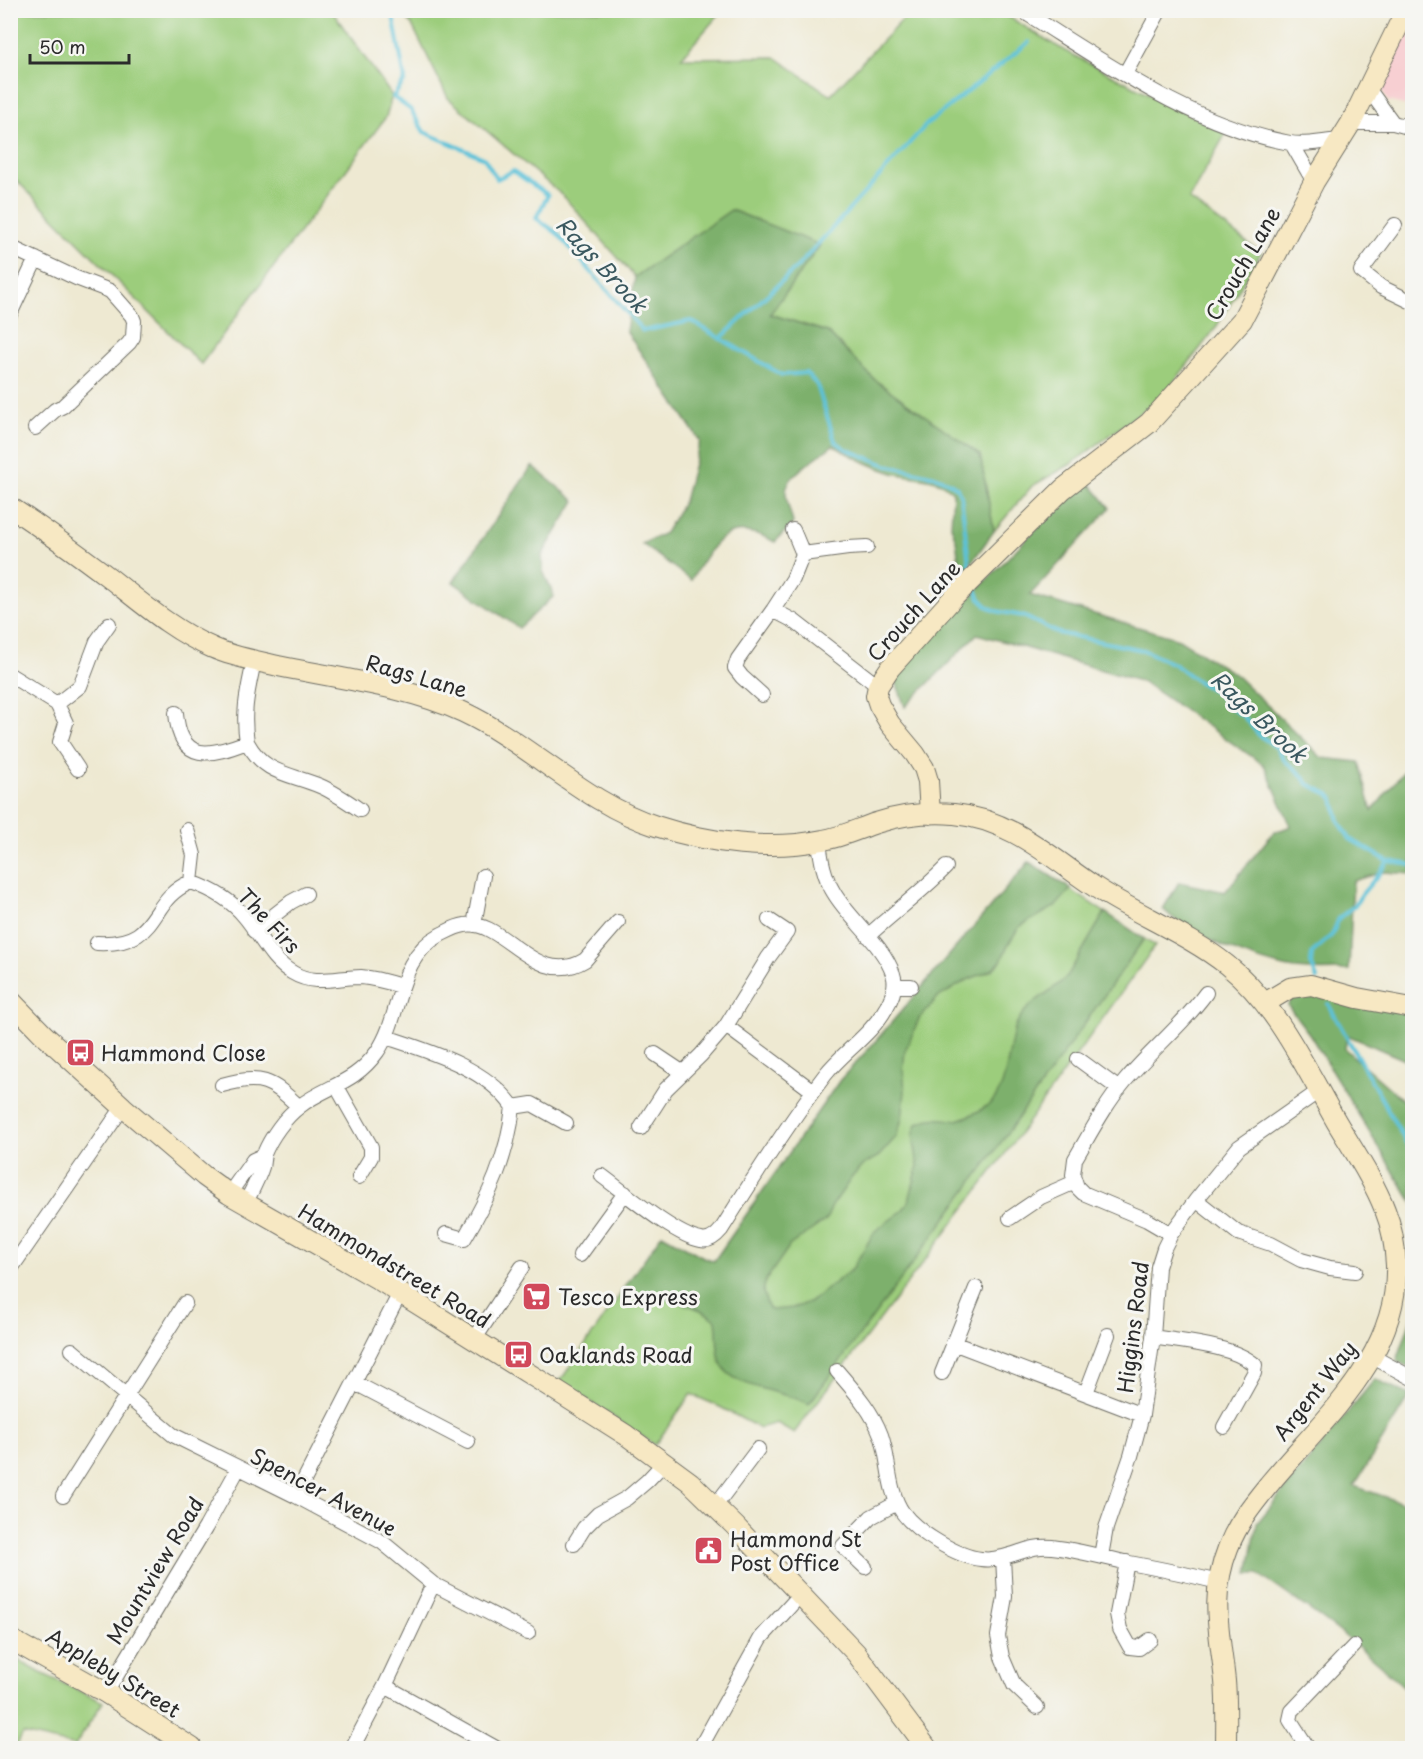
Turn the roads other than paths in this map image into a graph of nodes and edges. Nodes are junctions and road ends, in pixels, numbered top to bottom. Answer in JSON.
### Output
{"nodes":[{"id":1,"x":1021,"y":10,"type":"edge"},
{"id":2,"x":1160,"y":10,"type":"edge"},
{"id":3,"x":1406,"y":10,"type":"edge"},
{"id":4,"x":1125,"y":74,"type":"junction"},
{"id":5,"x":1367,"y":87,"type":"junction"},
{"id":6,"x":1351,"y":123,"type":"junction"},
{"id":7,"x":1393,"y":123,"type":"junction"},
{"id":8,"x":1413,"y":128,"type":"edge"},
{"id":9,"x":1340,"y":140,"type":"junction"},
{"id":10,"x":1292,"y":144,"type":"junction"},
{"id":11,"x":1314,"y":182,"type":"junction"},
{"id":12,"x":1395,"y":225,"type":"dead end"},
{"id":13,"x":10,"y":247,"type":"edge"},
{"id":14,"x":36,"y":259,"type":"junction"},
{"id":15,"x":1413,"y":302,"type":"edge"},
{"id":16,"x":10,"y":314,"type":"edge"},
{"id":17,"x":35,"y":428,"type":"dead end"},
{"id":18,"x":10,"y":507,"type":"edge"},
{"id":19,"x":793,"y":530,"type":"dead end"},
{"id":20,"x":867,"y":547,"type":"dead end"},
{"id":21,"x":803,"y":554,"type":"junction"},
{"id":22,"x":773,"y":610,"type":"junction"},
{"id":23,"x":109,"y":624,"type":"dead end"},
{"id":24,"x":254,"y":661,"type":"junction"},
{"id":25,"x":10,"y":675,"type":"edge"},
{"id":26,"x":878,"y":686,"type":"junction"},
{"id":27,"x":762,"y":695,"type":"dead end"},
{"id":28,"x":57,"y":704,"type":"junction"},
{"id":29,"x":176,"y":713,"type":"dead end"},
{"id":30,"x":247,"y":742,"type":"junction"},
{"id":31,"x":78,"y":769,"type":"dead end"},
{"id":32,"x":360,"y":810,"type":"dead end"},
{"id":33,"x":930,"y":814,"type":"junction"},
{"id":34,"x":187,"y":830,"type":"dead end"},
{"id":35,"x":819,"y":842,"type":"junction"},
{"id":36,"x":945,"y":867,"type":"dead end"},
{"id":37,"x":483,"y":876,"type":"dead end"},
{"id":38,"x":191,"y":882,"type":"junction"},
{"id":39,"x":306,"y":894,"type":"dead end"},
{"id":40,"x":769,"y":920,"type":"dead end"},
{"id":41,"x":618,"y":922,"type":"dead end"},
{"id":42,"x":474,"y":925,"type":"junction"},
{"id":43,"x":254,"y":931,"type":"junction"},
{"id":44,"x":868,"y":936,"type":"junction"},
{"id":45,"x":97,"y":943,"type":"dead end"},
{"id":46,"x":402,"y":986,"type":"junction"},
{"id":47,"x":895,"y":986,"type":"junction"},
{"id":48,"x":911,"y":986,"type":"dead end"},
{"id":49,"x":1206,"y":993,"type":"dead end"},
{"id":50,"x":10,"y":1000,"type":"edge"},
{"id":51,"x":1265,"y":1003,"type":"junction"},
{"id":52,"x":1413,"y":1008,"type":"edge"},
{"id":53,"x":726,"y":1026,"type":"junction"},
{"id":54,"x":386,"y":1037,"type":"junction"},
{"id":55,"x":655,"y":1054,"type":"dead end"},
{"id":56,"x":1078,"y":1059,"type":"dead end"},
{"id":57,"x":682,"y":1072,"type":"junction"},
{"id":58,"x":222,"y":1085,"type":"dead end"},
{"id":59,"x":337,"y":1087,"type":"junction"},
{"id":60,"x":1119,"y":1089,"type":"junction"},
{"id":61,"x":813,"y":1091,"type":"junction"},
{"id":62,"x":1318,"y":1091,"type":"junction"},
{"id":63,"x":123,"y":1107,"type":"junction"},
{"id":64,"x":299,"y":1107,"type":"junction"},
{"id":65,"x":513,"y":1107,"type":"junction"},
{"id":66,"x":566,"y":1123,"type":"dead end"},
{"id":67,"x":641,"y":1128,"type":"dead end"},
{"id":68,"x":602,"y":1176,"type":"dead end"},
{"id":69,"x":359,"y":1177,"type":"dead end"},
{"id":70,"x":1075,"y":1182,"type":"junction"},
{"id":71,"x":625,"y":1192,"type":"junction"},
{"id":72,"x":237,"y":1199,"type":"junction"},
{"id":73,"x":1196,"y":1200,"type":"junction"},
{"id":74,"x":1010,"y":1218,"type":"dead end"},
{"id":75,"x":446,"y":1234,"type":"dead end"},
{"id":76,"x":1171,"y":1234,"type":"junction"},
{"id":77,"x":579,"y":1255,"type":"dead end"},
{"id":78,"x":522,"y":1267,"type":"dead end"},
{"id":79,"x":10,"y":1270,"type":"edge"},
{"id":80,"x":1355,"y":1270,"type":"dead end"},
{"id":81,"x":976,"y":1288,"type":"dead end"},
{"id":82,"x":400,"y":1293,"type":"junction"},
{"id":83,"x":185,"y":1303,"type":"dead end"},
{"id":84,"x":1108,"y":1335,"type":"dead end"},
{"id":85,"x":1153,"y":1337,"type":"junction"},
{"id":86,"x":474,"y":1340,"type":"junction"},
{"id":87,"x":953,"y":1343,"type":"junction"},
{"id":88,"x":72,"y":1350,"type":"dead end"},
{"id":89,"x":1373,"y":1357,"type":"junction"},
{"id":90,"x":837,"y":1371,"type":"dead end"},
{"id":91,"x":942,"y":1373,"type":"dead end"},
{"id":92,"x":1413,"y":1378,"type":"edge"},
{"id":93,"x":355,"y":1383,"type":"junction"},
{"id":94,"x":1086,"y":1393,"type":"junction"},
{"id":95,"x":127,"y":1398,"type":"junction"},
{"id":96,"x":1142,"y":1416,"type":"junction"},
{"id":97,"x":1224,"y":1427,"type":"dead end"},
{"id":98,"x":468,"y":1442,"type":"dead end"},
{"id":99,"x":758,"y":1449,"type":"dead end"},
{"id":100,"x":664,"y":1463,"type":"junction"},
{"id":101,"x":238,"y":1469,"type":"junction"},
{"id":102,"x":63,"y":1496,"type":"dead end"},
{"id":103,"x":296,"y":1496,"type":"junction"},
{"id":104,"x":897,"y":1503,"type":"junction"},
{"id":105,"x":715,"y":1506,"type":"junction"},
{"id":106,"x":574,"y":1544,"type":"dead end"},
{"id":107,"x":1101,"y":1556,"type":"junction"},
{"id":108,"x":1003,"y":1557,"type":"junction"},
{"id":109,"x":1127,"y":1562,"type":"junction"},
{"id":110,"x":865,"y":1567,"type":"dead end"},
{"id":111,"x":1218,"y":1582,"type":"junction"},
{"id":112,"x":433,"y":1584,"type":"junction"},
{"id":113,"x":801,"y":1594,"type":"junction"},
{"id":114,"x":528,"y":1633,"type":"dead end"},
{"id":115,"x":10,"y":1639,"type":"edge"},
{"id":116,"x":1150,"y":1640,"type":"dead end"},
{"id":117,"x":1354,"y":1646,"type":"dead end"},
{"id":118,"x":385,"y":1686,"type":"junction"},
{"id":119,"x":106,"y":1693,"type":"junction"},
{"id":120,"x":1037,"y":1707,"type":"dead end"},
{"id":121,"x":192,"y":1749,"type":"edge"},
{"id":122,"x":352,"y":1749,"type":"edge"},
{"id":123,"x":496,"y":1749,"type":"edge"},
{"id":124,"x":700,"y":1749,"type":"edge"},
{"id":125,"x":927,"y":1749,"type":"edge"},
{"id":126,"x":1226,"y":1749,"type":"edge"},
{"id":127,"x":1308,"y":1749,"type":"edge"}],
"edges":[{"from":1,"to":4,"type":"street"},
{"from":2,"to":4,"type":"street"},
{"from":3,"to":5,"type":"street","name":"Crouch Lane"},
{"from":4,"to":10,"type":"street"},
{"from":5,"to":6,"type":"street","name":"Crouch Lane"},
{"from":5,"to":7,"type":"street"},
{"from":6,"to":7,"type":"street"},
{"from":6,"to":9,"type":"street","name":"Crouch Lane"},
{"from":7,"to":8,"type":"street"},
{"from":9,"to":10,"type":"street"},
{"from":9,"to":11,"type":"street","name":"Crouch Lane"},
{"from":10,"to":11,"type":"street"},
{"from":11,"to":26,"type":"street","name":"Crouch Lane"},
{"from":12,"to":15,"type":"street"},
{"from":13,"to":14,"type":"street"},
{"from":14,"to":16,"type":"street"},
{"from":14,"to":17,"type":"street"},
{"from":18,"to":24,"type":"street","name":"Rags Lane"},
{"from":19,"to":21,"type":"street"},
{"from":20,"to":21,"type":"street"},
{"from":21,"to":22,"type":"street"},
{"from":22,"to":26,"type":"street"},
{"from":22,"to":27,"type":"street"},
{"from":23,"to":28,"type":"street"},
{"from":24,"to":30,"type":"street"},
{"from":24,"to":35,"type":"street","name":"Rags Lane"},
{"from":25,"to":28,"type":"street"},
{"from":26,"to":33,"type":"street","name":"Crouch Lane"},
{"from":28,"to":31,"type":"street"},
{"from":29,"to":30,"type":"street"},
{"from":30,"to":32,"type":"street"},
{"from":33,"to":35,"type":"street","name":"Rags Lane"},
{"from":33,"to":51,"type":"street"},
{"from":34,"to":38,"type":"street"},
{"from":35,"to":44,"type":"street"},
{"from":36,"to":44,"type":"street"},
{"from":37,"to":42,"type":"street"},
{"from":38,"to":43,"type":"street","name":"The Firs"},
{"from":38,"to":45,"type":"street"},
{"from":39,"to":43,"type":"street"},
{"from":40,"to":53,"type":"street"},
{"from":41,"to":42,"type":"street"},
{"from":42,"to":46,"type":"street"},
{"from":43,"to":46,"type":"street","name":"The Firs"},
{"from":44,"to":47,"type":"street"},
{"from":46,"to":54,"type":"street"},
{"from":47,"to":48,"type":"street"},
{"from":47,"to":61,"type":"street"},
{"from":49,"to":60,"type":"street"},
{"from":50,"to":63,"type":"street","name":"Hammondstreet Road"},
{"from":51,"to":52,"type":"street"},
{"from":51,"to":62,"type":"street","name":"Argent Way"},
{"from":53,"to":57,"type":"street"},
{"from":53,"to":61,"type":"street"},
{"from":54,"to":59,"type":"street"},
{"from":54,"to":65,"type":"street"},
{"from":55,"to":57,"type":"street"},
{"from":56,"to":60,"type":"street"},
{"from":57,"to":67,"type":"street"},
{"from":58,"to":64,"type":"street"},
{"from":59,"to":64,"type":"street"},
{"from":59,"to":69,"type":"street"},
{"from":60,"to":70,"type":"street"},
{"from":61,"to":71,"type":"street"},
{"from":62,"to":73,"type":"street","name":"Higgins Road"},
{"from":62,"to":89,"type":"street","name":"Argent Way"},
{"from":63,"to":72,"type":"street","name":"Hammondstreet Road"},
{"from":63,"to":79,"type":"street"},
{"from":64,"to":72,"type":"street"},
{"from":65,"to":66,"type":"street"},
{"from":65,"to":75,"type":"street"},
{"from":68,"to":71,"type":"street"},
{"from":70,"to":74,"type":"street"},
{"from":70,"to":76,"type":"street"},
{"from":71,"to":77,"type":"street"},
{"from":72,"to":82,"type":"street","name":"Hammondstreet Road"},
{"from":73,"to":76,"type":"street","name":"Higgins Road"},
{"from":73,"to":80,"type":"street"},
{"from":76,"to":85,"type":"street","name":"Higgins Road"},
{"from":78,"to":86,"type":"street"},
{"from":81,"to":87,"type":"street"},
{"from":82,"to":86,"type":"street","name":"Hammondstreet Road"},
{"from":82,"to":93,"type":"street"},
{"from":83,"to":95,"type":"street"},
{"from":84,"to":94,"type":"street"},
{"from":85,"to":96,"type":"street","name":"Higgins Road"},
{"from":85,"to":97,"type":"street"},
{"from":86,"to":100,"type":"street","name":"Hammondstreet Road"},
{"from":87,"to":91,"type":"street"},
{"from":87,"to":94,"type":"street"},
{"from":88,"to":95,"type":"street","name":"Spencer Avenue"},
{"from":89,"to":92,"type":"street"},
{"from":89,"to":111,"type":"street","name":"Argent Way"},
{"from":90,"to":104,"type":"street"},
{"from":93,"to":98,"type":"street"},
{"from":93,"to":103,"type":"street"},
{"from":94,"to":96,"type":"street"},
{"from":95,"to":101,"type":"street","name":"Spencer Avenue"},
{"from":95,"to":102,"type":"street"},
{"from":96,"to":107,"type":"street","name":"Higgins Road"},
{"from":99,"to":105,"type":"street"},
{"from":100,"to":105,"type":"street","name":"Hammondstreet Road"},
{"from":100,"to":106,"type":"street"},
{"from":101,"to":103,"type":"street","name":"Spencer Avenue"},
{"from":101,"to":119,"type":"street","name":"Mountview Road"},
{"from":103,"to":112,"type":"street","name":"Spencer Avenue"},
{"from":104,"to":108,"type":"street"},
{"from":104,"to":110,"type":"street"},
{"from":105,"to":113,"type":"street","name":"Hammondstreet Road"},
{"from":107,"to":108,"type":"street"},
{"from":107,"to":109,"type":"street"},
{"from":108,"to":120,"type":"street"},
{"from":109,"to":111,"type":"street"},
{"from":109,"to":116,"type":"street"},
{"from":111,"to":126,"type":"street","name":"Argent Way"},
{"from":112,"to":114,"type":"street","name":"Spencer Avenue"},
{"from":112,"to":118,"type":"street"},
{"from":113,"to":124,"type":"street"},
{"from":113,"to":125,"type":"street","name":"Hammondstreet Road"},
{"from":115,"to":119,"type":"street","name":"Appleby Street"},
{"from":117,"to":127,"type":"street"},
{"from":118,"to":122,"type":"street"},
{"from":118,"to":123,"type":"street"},
{"from":119,"to":121,"type":"street","name":"Appleby Street"}]}
